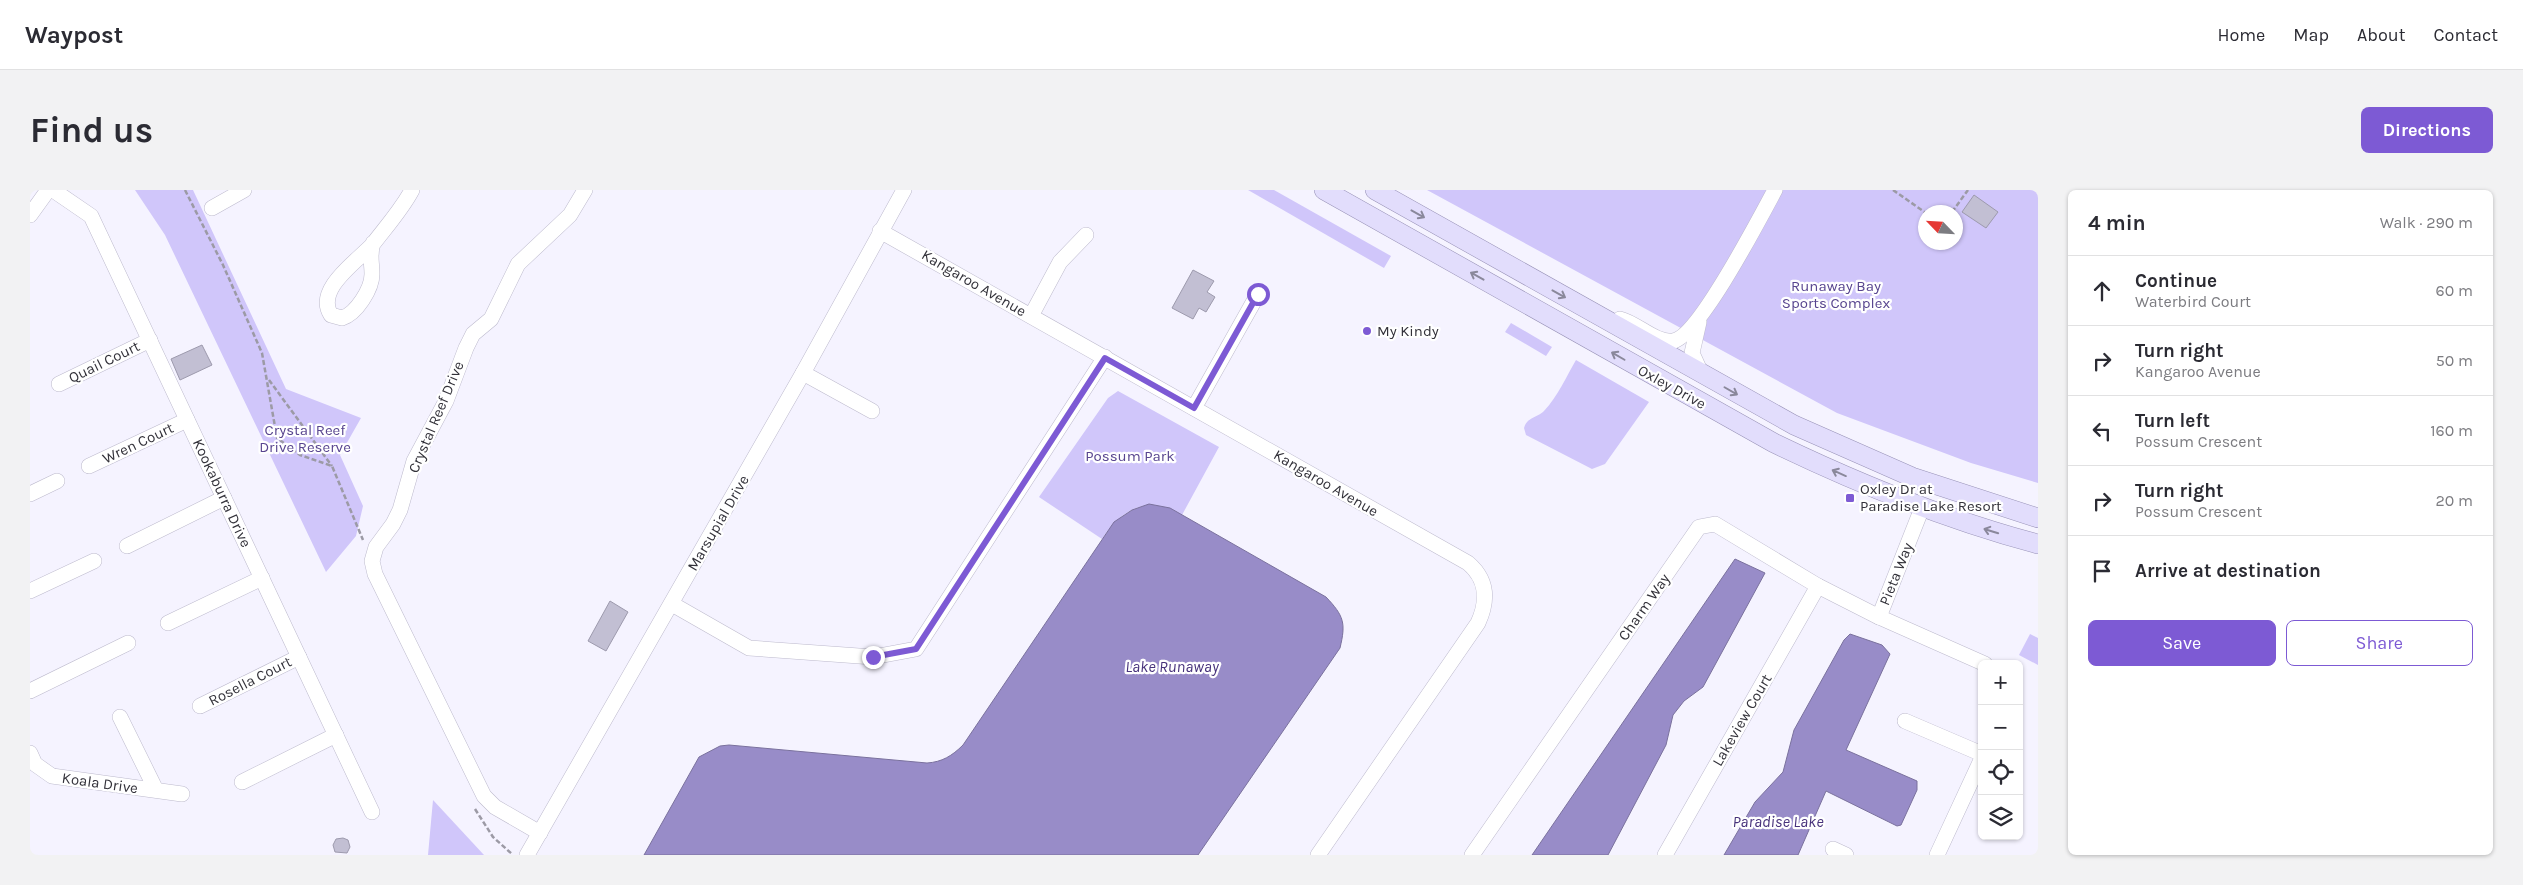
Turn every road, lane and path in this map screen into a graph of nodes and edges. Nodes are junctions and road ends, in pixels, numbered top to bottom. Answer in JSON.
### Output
{"nodes":[{"id":1,"x":48,"y":190,"type":"edge"},
{"id":2,"x":53,"y":190,"type":"edge"},
{"id":3,"x":185,"y":190,"type":"edge"},
{"id":4,"x":244,"y":190,"type":"edge"},
{"id":5,"x":412,"y":190,"type":"edge"},
{"id":6,"x":584,"y":190,"type":"edge"},
{"id":7,"x":904,"y":190,"type":"edge"},
{"id":8,"x":1324,"y":190,"type":"edge"},
{"id":9,"x":1375,"y":190,"type":"edge"},
{"id":10,"x":1775,"y":190,"type":"edge"},
{"id":11,"x":1893,"y":190,"type":"edge"},
{"id":12,"x":1968,"y":190,"type":"edge"},
{"id":13,"x":1957,"y":205,"type":"edge"},
{"id":14,"x":1918,"y":207,"type":"edge"},
{"id":15,"x":212,"y":208,"type":"dead end"},
{"id":16,"x":30,"y":216,"type":"edge"},
{"id":17,"x":880,"y":231,"type":"junction"},
{"id":18,"x":1086,"y":234,"type":"dead end"},
{"id":19,"x":374,"y":243,"type":"junction"},
{"id":20,"x":1258,"y":294,"type":"dead end"},
{"id":21,"x":1597,"y":315,"type":"junction"},
{"id":22,"x":1031,"y":316,"type":"junction"},
{"id":23,"x":1700,"y":318,"type":"junction"},
{"id":24,"x":150,"y":340,"type":"junction"},
{"id":25,"x":1105,"y":358,"type":"junction"},
{"id":26,"x":803,"y":373,"type":"junction"},
{"id":27,"x":1702,"y":375,"type":"junction"},
{"id":28,"x":268,"y":379,"type":"junction"},
{"id":29,"x":59,"y":384,"type":"dead end"},
{"id":30,"x":1194,"y":408,"type":"junction"},
{"id":31,"x":872,"y":412,"type":"dead end"},
{"id":32,"x":188,"y":420,"type":"junction"},
{"id":33,"x":89,"y":466,"type":"dead end"},
{"id":34,"x":332,"y":466,"type":"junction"},
{"id":35,"x":56,"y":482,"type":"dead end"},
{"id":36,"x":30,"y":494,"type":"edge"},
{"id":37,"x":224,"y":498,"type":"junction"},
{"id":38,"x":1922,"y":508,"type":"junction"},
{"id":39,"x":2038,"y":518,"type":"edge"},
{"id":40,"x":2038,"y":544,"type":"edge"},
{"id":41,"x":127,"y":546,"type":"dead end"},
{"id":42,"x":364,"y":549,"type":"dead end"},
{"id":43,"x":94,"y":561,"type":"dead end"},
{"id":44,"x":262,"y":578,"type":"junction"},
{"id":45,"x":1818,"y":586,"type":"junction"},
{"id":46,"x":30,"y":591,"type":"edge"},
{"id":47,"x":672,"y":604,"type":"junction"},
{"id":48,"x":1879,"y":616,"type":"junction"},
{"id":49,"x":168,"y":623,"type":"dead end"},
{"id":50,"x":128,"y":643,"type":"dead end"},
{"id":51,"x":299,"y":656,"type":"junction"},
{"id":52,"x":1978,"y":661,"type":"edge"},
{"id":53,"x":30,"y":690,"type":"edge"},
{"id":54,"x":200,"y":706,"type":"dead end"},
{"id":55,"x":120,"y":717,"type":"dead end"},
{"id":56,"x":1905,"y":721,"type":"dead end"},
{"id":57,"x":336,"y":735,"type":"junction"},
{"id":58,"x":30,"y":752,"type":"edge"},
{"id":59,"x":1978,"y":752,"type":"edge"},
{"id":60,"x":1978,"y":767,"type":"edge"},
{"id":61,"x":242,"y":782,"type":"dead end"},
{"id":62,"x":156,"y":790,"type":"junction"},
{"id":63,"x":182,"y":794,"type":"dead end"},
{"id":64,"x":474,"y":808,"type":"dead end"},
{"id":65,"x":372,"y":812,"type":"dead end"},
{"id":66,"x":540,"y":833,"type":"junction"},
{"id":67,"x":513,"y":855,"type":"edge"},
{"id":68,"x":527,"y":855,"type":"edge"},
{"id":69,"x":1318,"y":855,"type":"edge"},
{"id":70,"x":1472,"y":855,"type":"edge"},
{"id":71,"x":1665,"y":855,"type":"edge"},
{"id":72,"x":1937,"y":855,"type":"edge"}],
"edges":[{"from":1,"to":16,"type":"street"},
{"from":2,"to":24,"type":"street","name":"Kookaburra Drive"},
{"from":3,"to":28,"type":"path"},
{"from":4,"to":15,"type":"street"},
{"from":5,"to":19,"type":"street"},
{"from":6,"to":66,"type":"street","name":"Crystal Reef Drive"},
{"from":7,"to":17,"type":"street","name":"Marsupial Drive"},
{"from":38,"to":8,"type":"main road","name":"Oxley Drive","one_way":true},
{"from":9,"to":21,"type":"main road","name":"Oxley Drive","one_way":true},
{"from":10,"to":23,"type":"street"},
{"from":11,"to":14,"type":"path"},
{"from":12,"to":13,"type":"path"},
{"from":17,"to":22,"type":"street","name":"Kangaroo Avenue"},
{"from":17,"to":26,"type":"street","name":"Marsupial Drive"},
{"from":18,"to":22,"type":"street"},
{"from":19,"to":19,"type":"street"},
{"from":20,"to":30,"type":"street"},
{"from":21,"to":23,"type":"street"},
{"from":21,"to":27,"type":"main road","name":"Oxley Drive"},
{"from":22,"to":25,"type":"street","name":"Kangaroo Avenue"},
{"from":23,"to":27,"type":"street"},
{"from":24,"to":29,"type":"street","name":"Quail Court"},
{"from":24,"to":32,"type":"street","name":"Kookaburra Drive"},
{"from":25,"to":30,"type":"street","name":"Kangaroo Avenue"},
{"from":25,"to":47,"type":"street"},
{"from":26,"to":31,"type":"street"},
{"from":26,"to":47,"type":"street","name":"Marsupial Drive"},
{"from":27,"to":39,"type":"main road","name":"Oxley Drive","one_way":true},
{"from":28,"to":34,"type":"path"},
{"from":28,"to":34,"type":"path"},
{"from":30,"to":69,"type":"street","name":"Kangaroo Avenue"},
{"from":32,"to":33,"type":"street","name":"Wren Court"},
{"from":32,"to":37,"type":"street","name":"Kookaburra Drive"},
{"from":34,"to":42,"type":"path"},
{"from":35,"to":36,"type":"street"},
{"from":37,"to":41,"type":"street"},
{"from":37,"to":44,"type":"street","name":"Kookaburra Drive"},
{"from":40,"to":38,"type":"main road","name":"Oxley Drive","one_way":true},
{"from":38,"to":48,"type":"street","name":"Pieta Way"},
{"from":43,"to":46,"type":"street"},
{"from":44,"to":49,"type":"street"},
{"from":44,"to":51,"type":"street","name":"Kookaburra Drive"},
{"from":45,"to":48,"type":"street","name":"Charm Way"},
{"from":45,"to":70,"type":"street","name":"Charm Way"},
{"from":45,"to":71,"type":"street","name":"Lakeview Court"},
{"from":47,"to":66,"type":"street","name":"Marsupial Drive"},
{"from":48,"to":52,"type":"street","name":"Pieta Way"},
{"from":50,"to":53,"type":"street"},
{"from":51,"to":54,"type":"street","name":"Rosella Court"},
{"from":51,"to":57,"type":"street","name":"Kookaburra Drive"},
{"from":55,"to":62,"type":"street"},
{"from":56,"to":59,"type":"street"},
{"from":57,"to":61,"type":"street"},
{"from":57,"to":65,"type":"street","name":"Kookaburra Drive"},
{"from":58,"to":62,"type":"street","name":"Koala Drive"},
{"from":60,"to":72,"type":"street"},
{"from":62,"to":63,"type":"street","name":"Koala Drive"},
{"from":64,"to":67,"type":"path"},
{"from":66,"to":68,"type":"street","name":"Marsupial Drive"}]}
